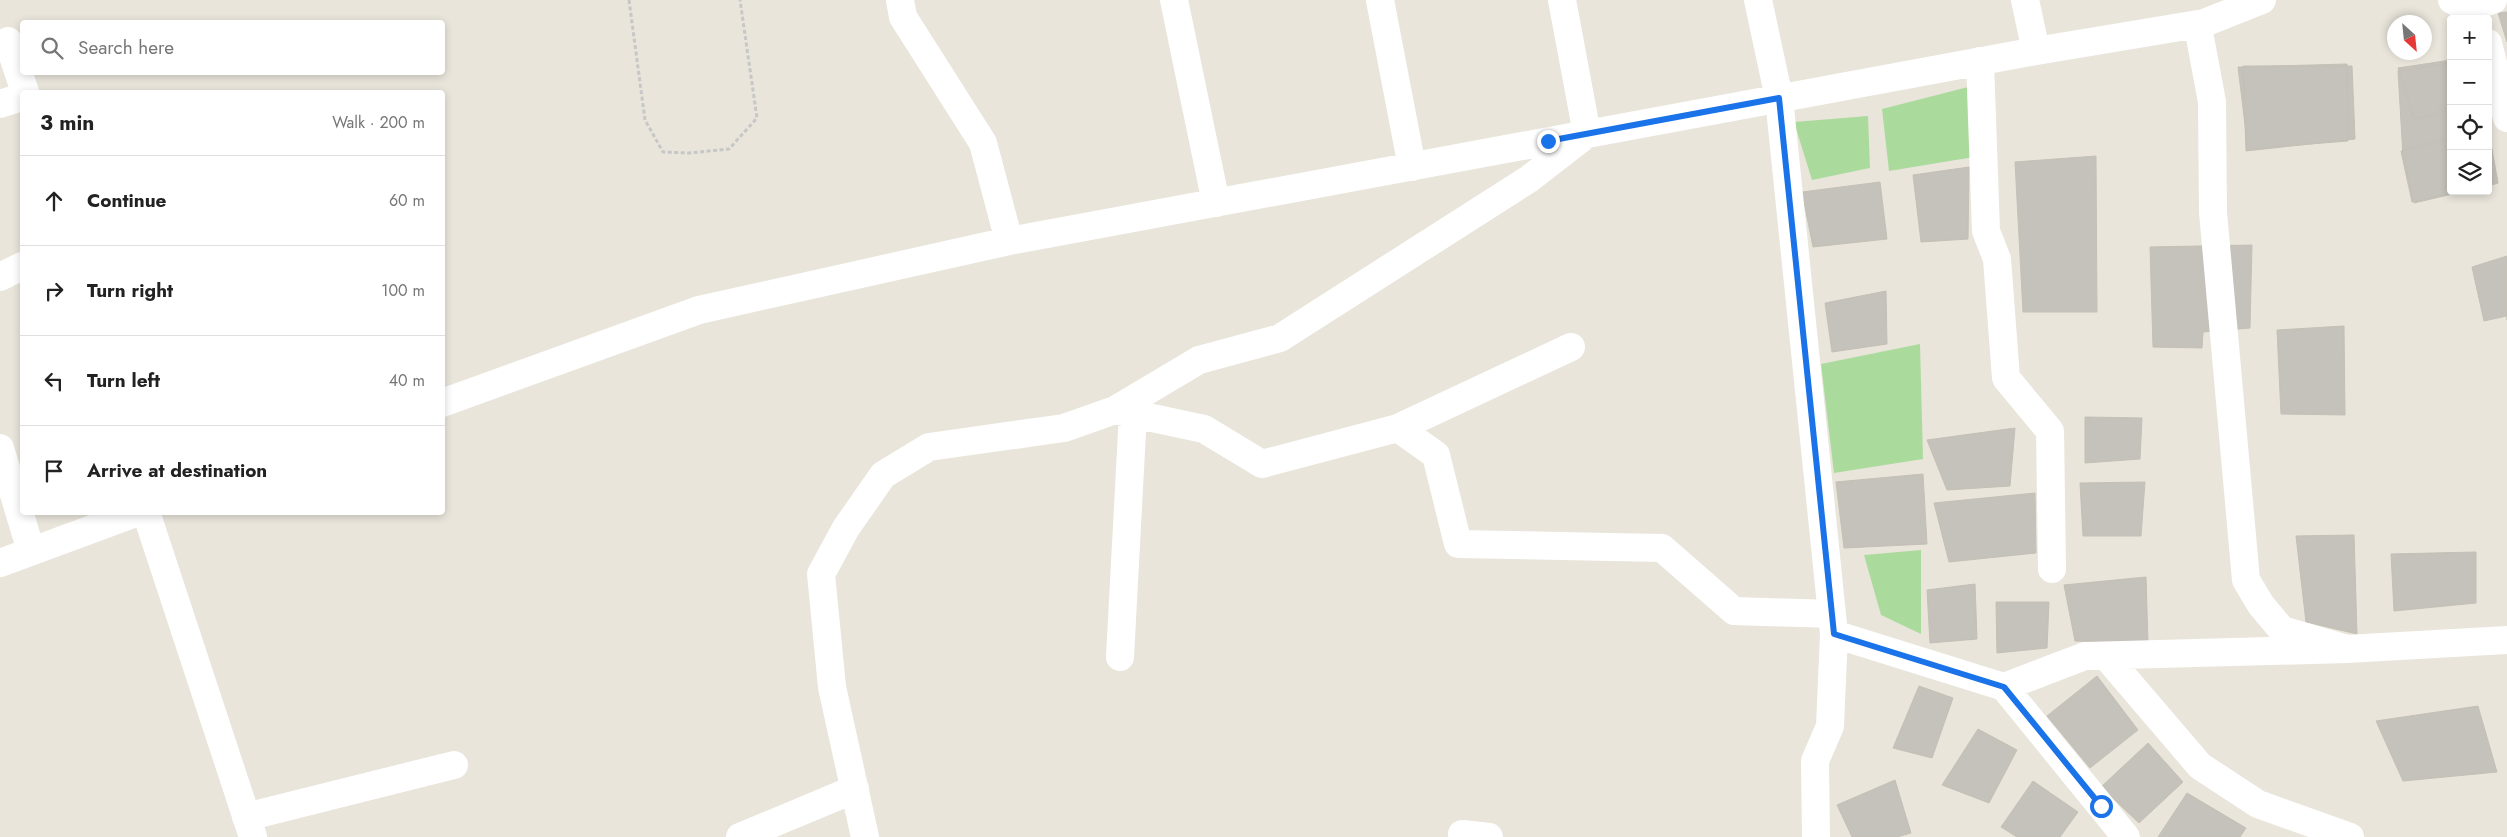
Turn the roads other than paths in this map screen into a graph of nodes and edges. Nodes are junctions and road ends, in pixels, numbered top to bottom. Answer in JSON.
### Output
{"nodes":[{"id":1,"x":900,"y":0,"type":"edge"},
{"id":2,"x":1174,"y":0,"type":"edge"},
{"id":3,"x":1380,"y":0,"type":"edge"},
{"id":4,"x":1562,"y":0,"type":"edge"},
{"id":5,"x":1758,"y":0,"type":"edge"},
{"id":6,"x":2024,"y":0,"type":"edge"},
{"id":7,"x":2262,"y":0,"type":"edge"},
{"id":8,"x":2452,"y":0,"type":"edge"},
{"id":9,"x":2485,"y":8,"type":"edge"},
{"id":10,"x":2204,"y":23,"type":"junction"},
{"id":11,"x":8,"y":41,"type":"dead end"},
{"id":12,"x":2036,"y":51,"type":"junction"},
{"id":13,"x":2492,"y":59,"type":"edge"},
{"id":14,"x":1980,"y":61,"type":"junction"},
{"id":15,"x":24,"y":90,"type":"edge"},
{"id":16,"x":20,"y":98,"type":"edge"},
{"id":17,"x":1779,"y":98,"type":"junction"},
{"id":18,"x":0,"y":104,"type":"edge"},
{"id":19,"x":2507,"y":118,"type":"edge"},
{"id":20,"x":1587,"y":134,"type":"junction"},
{"id":21,"x":1412,"y":167,"type":"junction"},
{"id":22,"x":1216,"y":203,"type":"junction"},
{"id":23,"x":1009,"y":241,"type":"junction"},
{"id":24,"x":20,"y":267,"type":"edge"},
{"id":25,"x":0,"y":277,"type":"edge"},
{"id":26,"x":1571,"y":347,"type":"dead end"},
{"id":27,"x":445,"y":402,"type":"edge"},
{"id":28,"x":1124,"y":411,"type":"junction"},
{"id":29,"x":1398,"y":428,"type":"junction"},
{"id":30,"x":0,"y":448,"type":"edge"},
{"id":31,"x":20,"y":514,"type":"edge"},
{"id":32,"x":20,"y":515,"type":"edge"},
{"id":33,"x":130,"y":515,"type":"edge"},
{"id":34,"x":147,"y":515,"type":"edge"},
{"id":35,"x":31,"y":551,"type":"junction"},
{"id":36,"x":0,"y":563,"type":"edge"},
{"id":37,"x":2052,"y":568,"type":"dead end"},
{"id":38,"x":1833,"y":624,"type":"junction"},
{"id":39,"x":2507,"y":640,"type":"edge"},
{"id":40,"x":2347,"y":648,"type":"junction"},
{"id":41,"x":2106,"y":656,"type":"junction"},
{"id":42,"x":1120,"y":657,"type":"dead end"},
{"id":43,"x":2004,"y":687,"type":"junction"},
{"id":44,"x":454,"y":765,"type":"dead end"},
{"id":45,"x":855,"y":789,"type":"junction"},
{"id":46,"x":249,"y":827,"type":"edge"},
{"id":47,"x":1462,"y":834,"type":"dead end"},
{"id":48,"x":740,"y":837,"type":"edge"},
{"id":49,"x":865,"y":837,"type":"edge"},
{"id":50,"x":1489,"y":837,"type":"edge"},
{"id":51,"x":1816,"y":837,"type":"edge"},
{"id":52,"x":2126,"y":837,"type":"edge"},
{"id":53,"x":2350,"y":837,"type":"edge"}],
"edges":[{"from":1,"to":23,"type":"street"},
{"from":2,"to":22,"type":"street"},
{"from":3,"to":21,"type":"street"},
{"from":4,"to":20,"type":"street"},
{"from":5,"to":17,"type":"street"},
{"from":6,"to":12,"type":"street"},
{"from":7,"to":10,"type":"street"},
{"from":8,"to":9,"type":"street"},
{"from":10,"to":12,"type":"street"},
{"from":10,"to":40,"type":"street"},
{"from":11,"to":15,"type":"street"},
{"from":12,"to":14,"type":"street"},
{"from":13,"to":19,"type":"street"},
{"from":14,"to":17,"type":"street"},
{"from":14,"to":37,"type":"street"},
{"from":16,"to":18,"type":"street"},
{"from":17,"to":20,"type":"street"},
{"from":17,"to":38,"type":"street"},
{"from":20,"to":21,"type":"street"},
{"from":20,"to":28,"type":"street"},
{"from":21,"to":22,"type":"street"},
{"from":22,"to":23,"type":"street"},
{"from":23,"to":27,"type":"street"},
{"from":24,"to":25,"type":"street"},
{"from":26,"to":29,"type":"street"},
{"from":28,"to":29,"type":"street"},
{"from":28,"to":42,"type":"street"},
{"from":28,"to":45,"type":"street"},
{"from":29,"to":38,"type":"street"},
{"from":30,"to":31,"type":"street"},
{"from":32,"to":35,"type":"street"},
{"from":33,"to":35,"type":"street"},
{"from":34,"to":46,"type":"street"},
{"from":35,"to":36,"type":"street"},
{"from":38,"to":43,"type":"street"},
{"from":38,"to":51,"type":"street"},
{"from":39,"to":40,"type":"street"},
{"from":40,"to":41,"type":"street"},
{"from":41,"to":43,"type":"street"},
{"from":41,"to":53,"type":"street"},
{"from":43,"to":52,"type":"street"},
{"from":44,"to":46,"type":"street"},
{"from":45,"to":48,"type":"street"},
{"from":45,"to":49,"type":"street"},
{"from":47,"to":50,"type":"street"}]}
